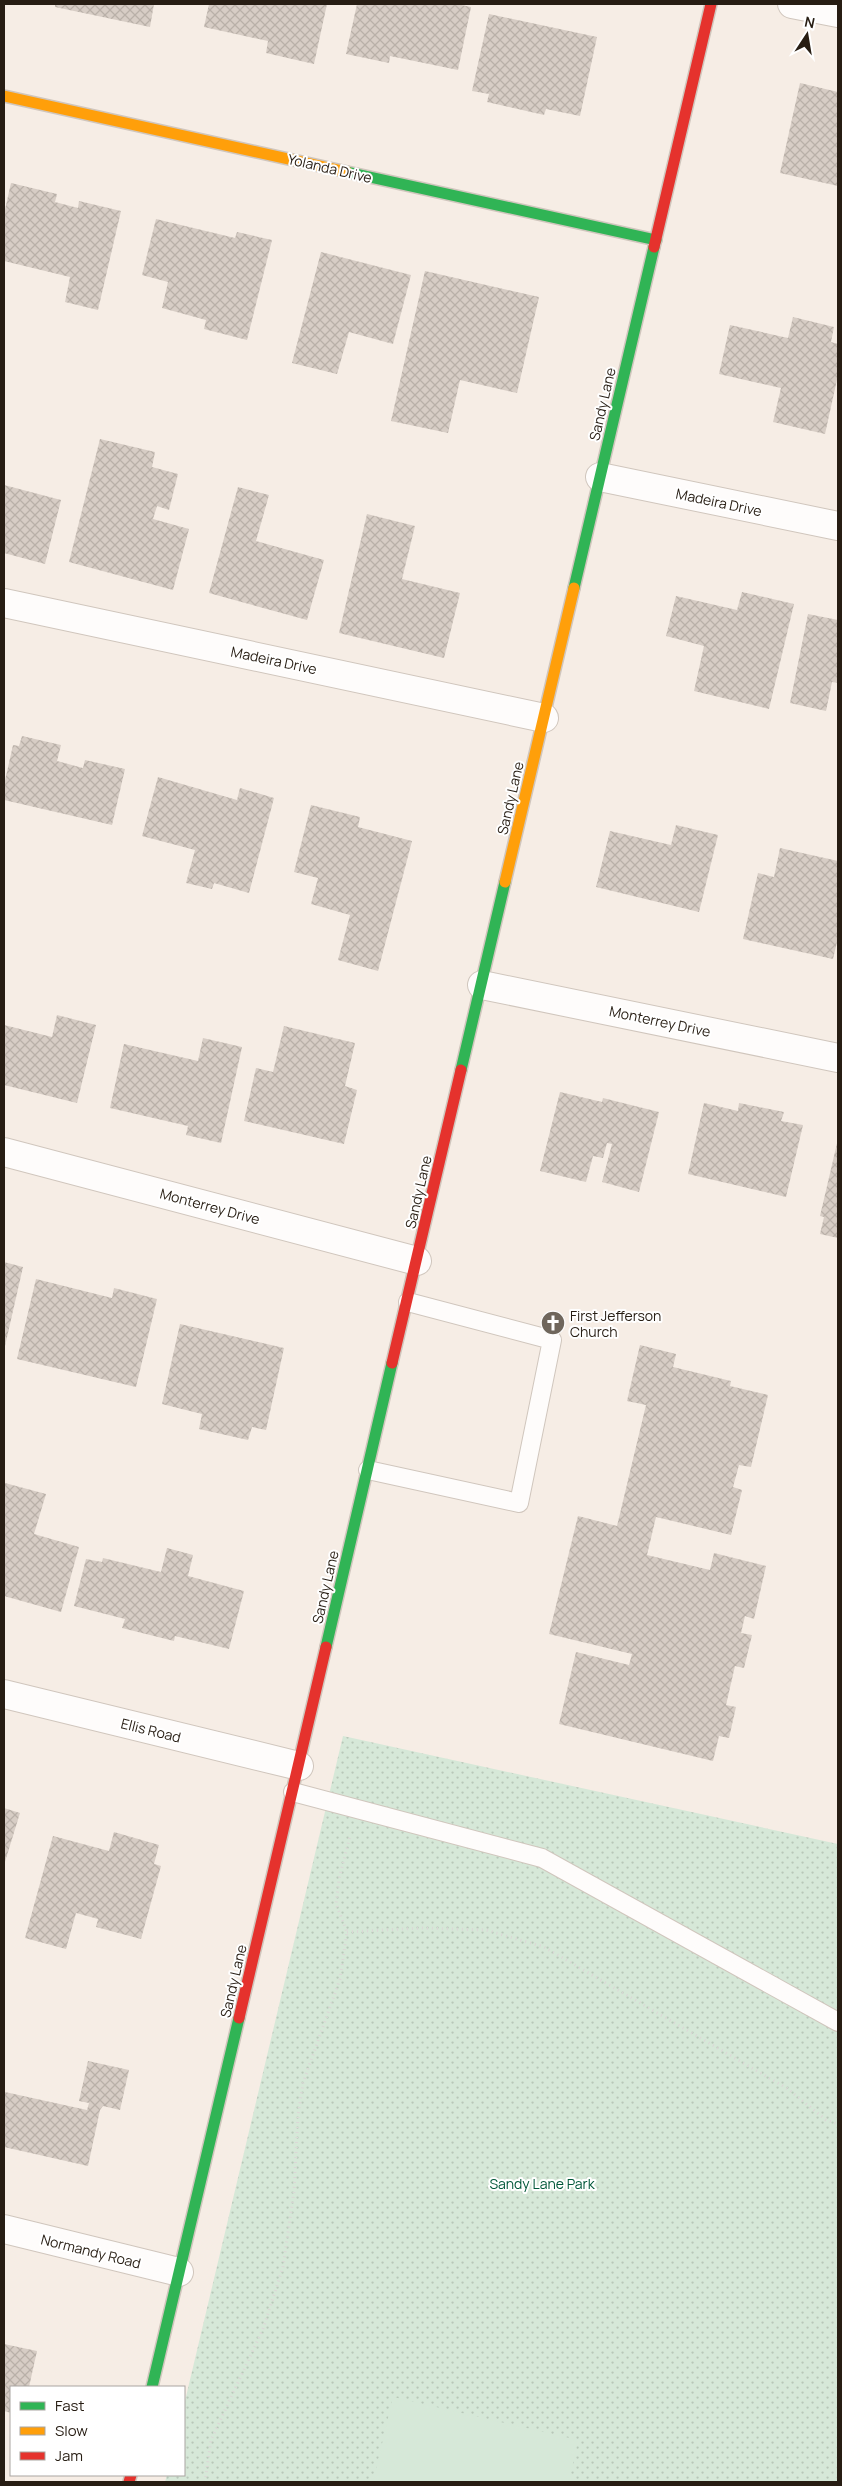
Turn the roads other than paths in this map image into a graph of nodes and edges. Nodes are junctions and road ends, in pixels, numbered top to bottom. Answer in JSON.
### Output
{"nodes":[{"id":1,"x":711,"y":4,"type":"edge"},
{"id":2,"x":792,"y":4,"type":"edge"},
{"id":3,"x":838,"y":13,"type":"edge"},
{"id":4,"x":4,"y":96,"type":"edge"},
{"id":5,"x":656,"y":240,"type":"junction"},
{"id":6,"x":600,"y":477,"type":"junction"},
{"id":7,"x":838,"y":526,"type":"edge"},
{"id":8,"x":4,"y":603,"type":"edge"},
{"id":9,"x":544,"y":718,"type":"junction"},
{"id":10,"x":482,"y":985,"type":"junction"},
{"id":11,"x":838,"y":1058,"type":"edge"},
{"id":12,"x":4,"y":1152,"type":"edge"},
{"id":13,"x":417,"y":1261,"type":"junction"},
{"id":14,"x":408,"y":1302,"type":"junction"},
{"id":15,"x":368,"y":1470,"type":"junction"},
{"id":16,"x":4,"y":1694,"type":"edge"},
{"id":17,"x":296,"y":1779,"type":"junction"},
{"id":18,"x":838,"y":2022,"type":"edge"},
{"id":19,"x":4,"y":2230,"type":"edge"},
{"id":20,"x":179,"y":2272,"type":"junction"},
{"id":21,"x":152,"y":2386,"type":"edge"}],
"edges":[{"from":1,"to":5,"type":"street","name":"Sandy Lane"},
{"from":2,"to":3,"type":"street"},
{"from":4,"to":5,"type":"street","name":"Yolanda Drive"},
{"from":5,"to":6,"type":"street","name":"Sandy Lane"},
{"from":6,"to":7,"type":"street","name":"Madeira Drive"},
{"from":6,"to":9,"type":"street","name":"Sandy Lane"},
{"from":8,"to":9,"type":"street","name":"Madeira Drive"},
{"from":9,"to":10,"type":"street","name":"Sandy Lane"},
{"from":10,"to":11,"type":"street","name":"Monterrey Drive"},
{"from":10,"to":13,"type":"street","name":"Sandy Lane"},
{"from":12,"to":13,"type":"street","name":"Monterrey Drive"},
{"from":13,"to":14,"type":"street","name":"Sandy Lane"},
{"from":14,"to":15,"type":"street","name":"Sandy Lane"},
{"from":14,"to":15,"type":"lane"},
{"from":15,"to":17,"type":"street","name":"Sandy Lane"},
{"from":16,"to":17,"type":"street","name":"Ellis Road"},
{"from":17,"to":18,"type":"lane"},
{"from":17,"to":20,"type":"street","name":"Sandy Lane"},
{"from":19,"to":20,"type":"street","name":"Normandy Road"},
{"from":20,"to":21,"type":"street","name":"Sandy Lane"}]}
